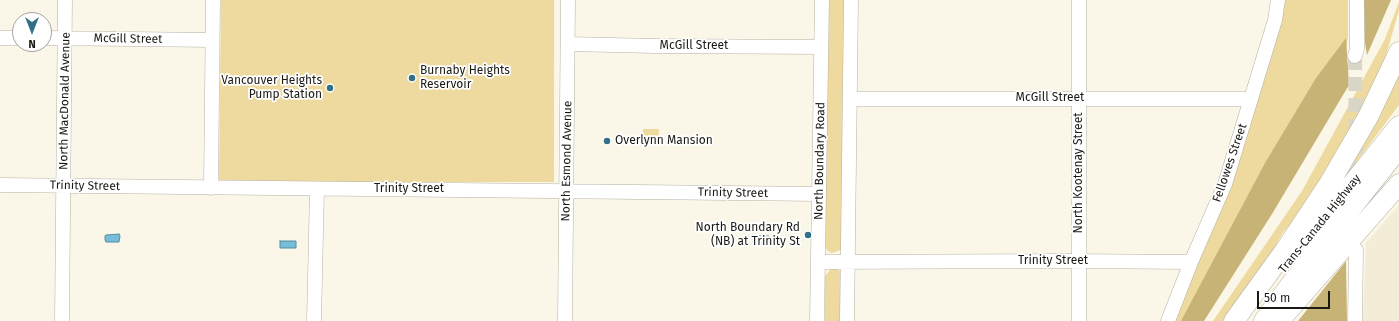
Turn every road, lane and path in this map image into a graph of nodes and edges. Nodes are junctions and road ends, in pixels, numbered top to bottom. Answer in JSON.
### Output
{"nodes":[{"id":1,"x":65,"y":0,"type":"edge"},
{"id":2,"x":213,"y":0,"type":"edge"},
{"id":3,"x":568,"y":0,"type":"edge"},
{"id":4,"x":822,"y":0,"type":"edge"},
{"id":5,"x":851,"y":0,"type":"edge"},
{"id":6,"x":1079,"y":0,"type":"edge"},
{"id":7,"x":1278,"y":0,"type":"edge"},
{"id":8,"x":1357,"y":0,"type":"edge"},
{"id":9,"x":0,"y":38,"type":"edge"},
{"id":10,"x":12,"y":38,"type":"edge"},
{"id":11,"x":52,"y":38,"type":"edge"},
{"id":12,"x":65,"y":39,"type":"junction"},
{"id":13,"x":212,"y":40,"type":"junction"},
{"id":14,"x":568,"y":44,"type":"junction"},
{"id":15,"x":821,"y":47,"type":"junction"},
{"id":16,"x":1399,"y":52,"type":"edge"},
{"id":17,"x":1355,"y":56,"type":"tunnel mouth"},
{"id":18,"x":1079,"y":98,"type":"junction"},
{"id":19,"x":850,"y":99,"type":"junction"},
{"id":20,"x":1250,"y":102,"type":"junction"},
{"id":21,"x":1399,"y":126,"type":"edge"},
{"id":22,"x":1399,"y":148,"type":"edge"},
{"id":23,"x":1399,"y":184,"type":"edge"},
{"id":24,"x":0,"y":185,"type":"edge"},
{"id":25,"x":64,"y":186,"type":"junction"},
{"id":26,"x":211,"y":188,"type":"junction"},
{"id":27,"x":316,"y":189,"type":"junction"},
{"id":28,"x":567,"y":191,"type":"junction"},
{"id":29,"x":819,"y":194,"type":"junction"},
{"id":30,"x":1356,"y":250,"type":"dead end"},
{"id":31,"x":1079,"y":261,"type":"junction"},
{"id":32,"x":818,"y":262,"type":"junction"},
{"id":33,"x":847,"y":262,"type":"junction"},
{"id":34,"x":1191,"y":262,"type":"junction"},
{"id":35,"x":62,"y":321,"type":"edge"},
{"id":36,"x":314,"y":321,"type":"edge"},
{"id":37,"x":565,"y":321,"type":"edge"},
{"id":38,"x":817,"y":321,"type":"edge"},
{"id":39,"x":847,"y":321,"type":"edge"},
{"id":40,"x":1079,"y":321,"type":"edge"},
{"id":41,"x":1168,"y":321,"type":"edge"},
{"id":42,"x":1234,"y":321,"type":"edge"},
{"id":43,"x":1242,"y":321,"type":"edge"},
{"id":44,"x":1264,"y":321,"type":"edge"},
{"id":45,"x":1279,"y":321,"type":"edge"},
{"id":46,"x":1355,"y":321,"type":"edge"}],
"edges":[{"from":1,"to":12,"type":"street","name":"North MacDonald Avenue"},
{"from":2,"to":13,"type":"street"},
{"from":3,"to":14,"type":"street","name":"North Esmond Avenue"},
{"from":4,"to":15,"type":"street","name":"North Boundary Road"},
{"from":5,"to":19,"type":"street"},
{"from":6,"to":18,"type":"street","name":"North Kootenay Street"},
{"from":7,"to":20,"type":"street","name":"Fellowes Street"},
{"from":8,"to":17,"type":"street"},
{"from":9,"to":10,"type":"street"},
{"from":11,"to":12,"type":"street","name":"McGill Street"},
{"from":12,"to":13,"type":"street","name":"McGill Street"},
{"from":12,"to":25,"type":"street","name":"North MacDonald Avenue"},
{"from":13,"to":26,"type":"street"},
{"from":14,"to":15,"type":"street","name":"McGill Street"},
{"from":14,"to":28,"type":"street","name":"North Esmond Avenue"},
{"from":15,"to":29,"type":"street","name":"North Boundary Road"},
{"from":16,"to":42,"type":"highway"},
{"from":18,"to":19,"type":"street","name":"McGill Street"},
{"from":18,"to":20,"type":"street","name":"McGill Street"},
{"from":18,"to":31,"type":"street","name":"North Kootenay Street"},
{"from":19,"to":33,"type":"street"},
{"from":20,"to":34,"type":"street","name":"Fellowes Street"},
{"from":21,"to":43,"type":"highway","name":"Trans-Canada Highway"},
{"from":22,"to":44,"type":"highway","name":"Trans-Canada Highway"},
{"from":23,"to":45,"type":"highway"},
{"from":24,"to":25,"type":"street","name":"Trinity Street"},
{"from":25,"to":26,"type":"street","name":"Trinity Street"},
{"from":25,"to":35,"type":"street","name":"North MacDonald Avenue"},
{"from":26,"to":27,"type":"street","name":"Trinity Street"},
{"from":27,"to":28,"type":"street","name":"Trinity Street"},
{"from":27,"to":36,"type":"street"},
{"from":28,"to":29,"type":"street","name":"Trinity Street"},
{"from":28,"to":37,"type":"street","name":"North Esmond Avenue"},
{"from":29,"to":32,"type":"street","name":"North Boundary Road"},
{"from":30,"to":46,"type":"street"},
{"from":31,"to":33,"type":"street","name":"Trinity Street"},
{"from":31,"to":34,"type":"street","name":"Trinity Street"},
{"from":31,"to":40,"type":"street","name":"North Kootenay Street"},
{"from":32,"to":33,"type":"street","name":"Trinity Street"},
{"from":32,"to":38,"type":"street","name":"North Boundary Road"},
{"from":33,"to":39,"type":"street"},
{"from":34,"to":41,"type":"street","name":"Fellowes Street"}]}
